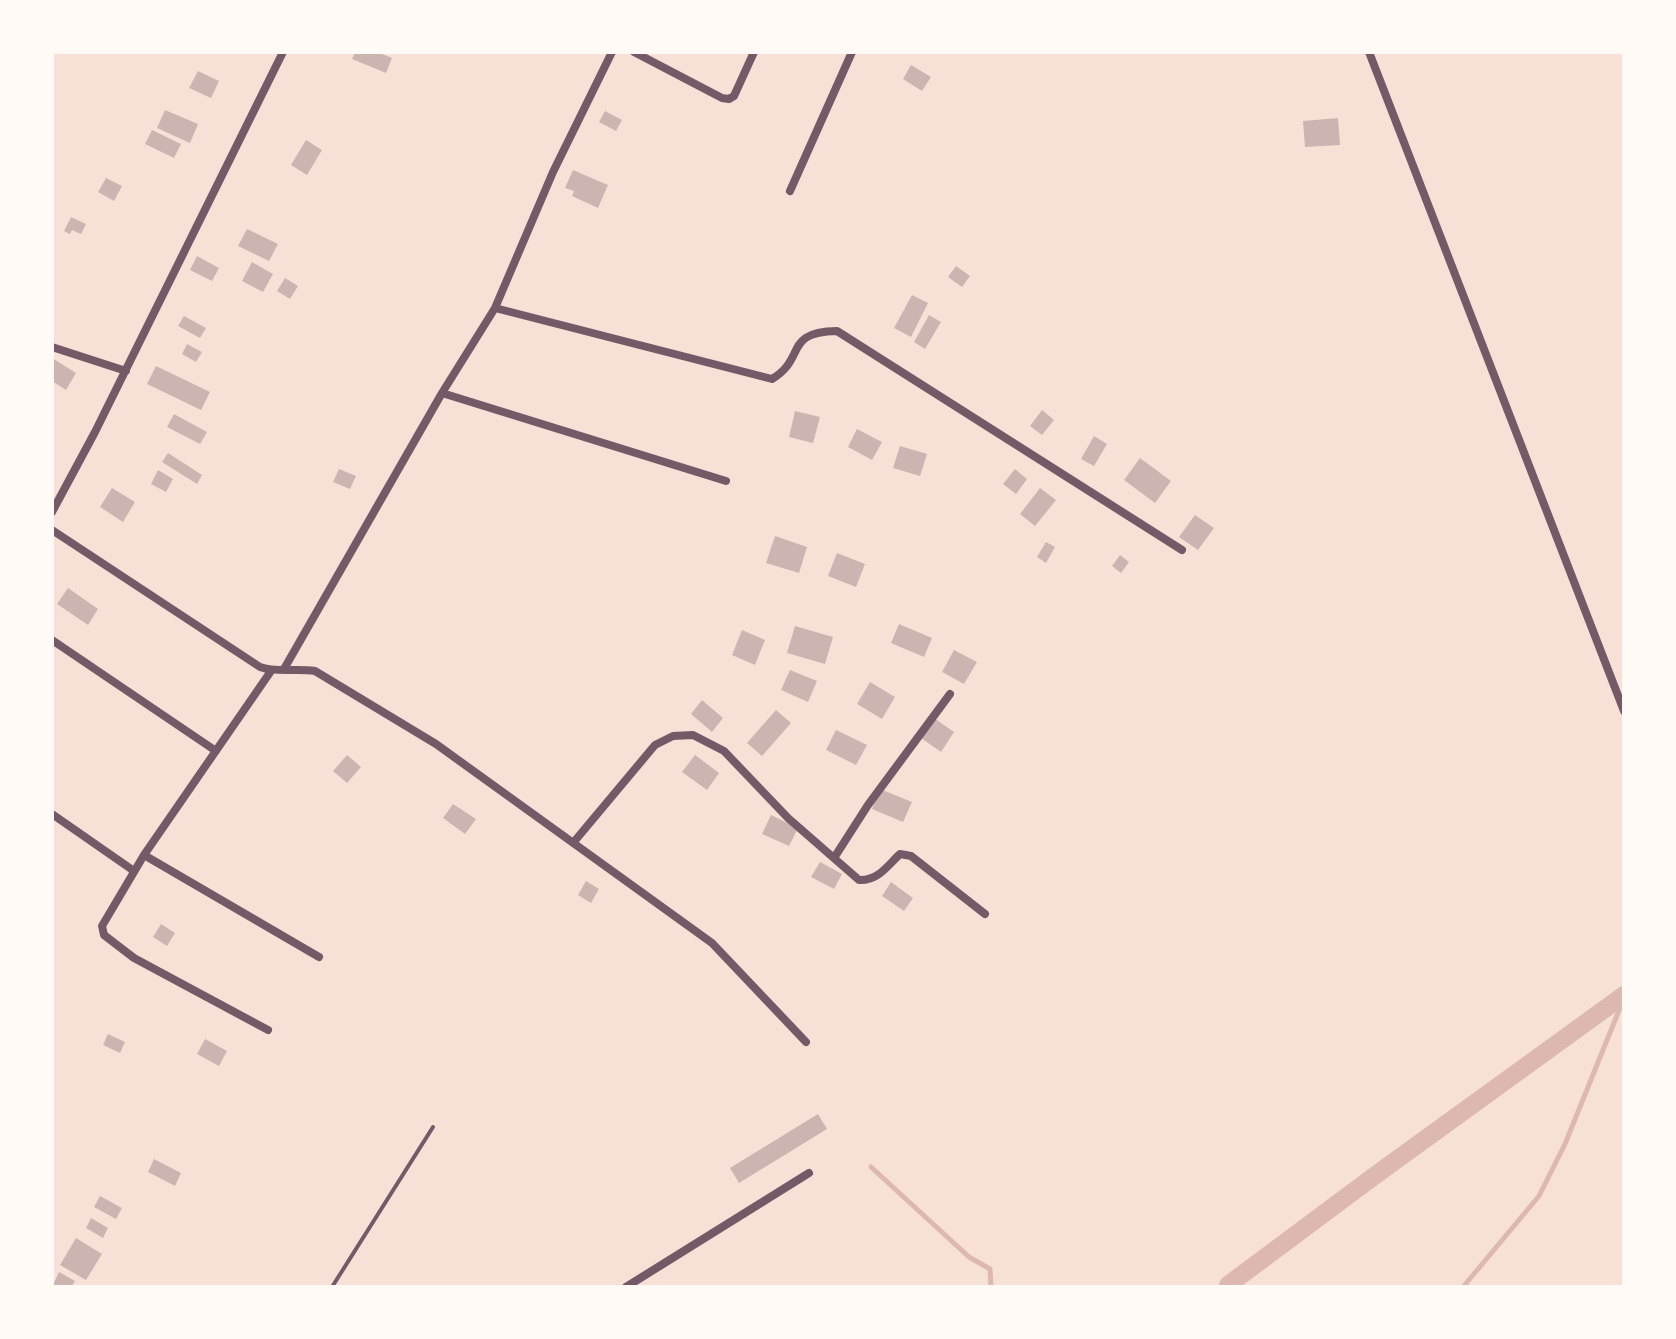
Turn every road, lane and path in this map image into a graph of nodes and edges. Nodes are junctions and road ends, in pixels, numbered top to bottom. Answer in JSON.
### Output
{"nodes":[{"id":1,"x":283,"y":52,"type":"edge"},
{"id":2,"x":612,"y":52,"type":"edge"},
{"id":3,"x":634,"y":52,"type":"edge"},
{"id":4,"x":754,"y":52,"type":"edge"},
{"id":5,"x":852,"y":52,"type":"edge"},
{"id":6,"x":1369,"y":52,"type":"edge"},
{"id":7,"x":790,"y":191,"type":"dead end"},
{"id":8,"x":495,"y":308,"type":"junction"},
{"id":9,"x":52,"y":347,"type":"edge"},
{"id":10,"x":126,"y":371,"type":"junction"},
{"id":11,"x":442,"y":393,"type":"junction"},
{"id":12,"x":726,"y":481,"type":"dead end"},
{"id":13,"x":52,"y":512,"type":"edge"},
{"id":14,"x":52,"y":530,"type":"edge"},
{"id":15,"x":1182,"y":550,"type":"dead end"},
{"id":16,"x":52,"y":640,"type":"edge"},
{"id":17,"x":284,"y":669,"type":"junction"},
{"id":18,"x":271,"y":671,"type":"junction"},
{"id":19,"x":950,"y":694,"type":"dead end"},
{"id":20,"x":1624,"y":711,"type":"edge"},
{"id":21,"x":216,"y":751,"type":"junction"},
{"id":22,"x":52,"y":814,"type":"edge"},
{"id":23,"x":573,"y":843,"type":"junction"},
{"id":24,"x":144,"y":855,"type":"junction"},
{"id":25,"x":834,"y":858,"type":"junction"},
{"id":26,"x":134,"y":871,"type":"junction"},
{"id":27,"x":985,"y":914,"type":"dead end"},
{"id":28,"x":319,"y":957,"type":"dead end"},
{"id":29,"x":268,"y":1030,"type":"dead end"},
{"id":30,"x":806,"y":1042,"type":"dead end"},
{"id":31,"x":433,"y":1127,"type":"dead end"},
{"id":32,"x":809,"y":1173,"type":"dead end"},
{"id":33,"x":332,"y":1287,"type":"edge"},
{"id":34,"x":626,"y":1287,"type":"edge"}],
"edges":[{"from":1,"to":10,"type":"street"},
{"from":2,"to":8,"type":"street"},
{"from":3,"to":4,"type":"street"},
{"from":5,"to":7,"type":"street"},
{"from":6,"to":20,"type":"street"},
{"from":8,"to":11,"type":"street"},
{"from":8,"to":15,"type":"street"},
{"from":9,"to":10,"type":"street"},
{"from":10,"to":13,"type":"street"},
{"from":11,"to":12,"type":"street"},
{"from":11,"to":17,"type":"street"},
{"from":14,"to":18,"type":"street"},
{"from":16,"to":21,"type":"street"},
{"from":17,"to":18,"type":"street"},
{"from":17,"to":23,"type":"street"},
{"from":18,"to":21,"type":"street"},
{"from":19,"to":25,"type":"street"},
{"from":21,"to":24,"type":"street"},
{"from":22,"to":26,"type":"street"},
{"from":23,"to":25,"type":"street"},
{"from":23,"to":30,"type":"street"},
{"from":24,"to":26,"type":"street"},
{"from":24,"to":28,"type":"street"},
{"from":25,"to":27,"type":"street"},
{"from":26,"to":29,"type":"street"},
{"from":31,"to":33,"type":"lane"},
{"from":32,"to":34,"type":"street"}]}
